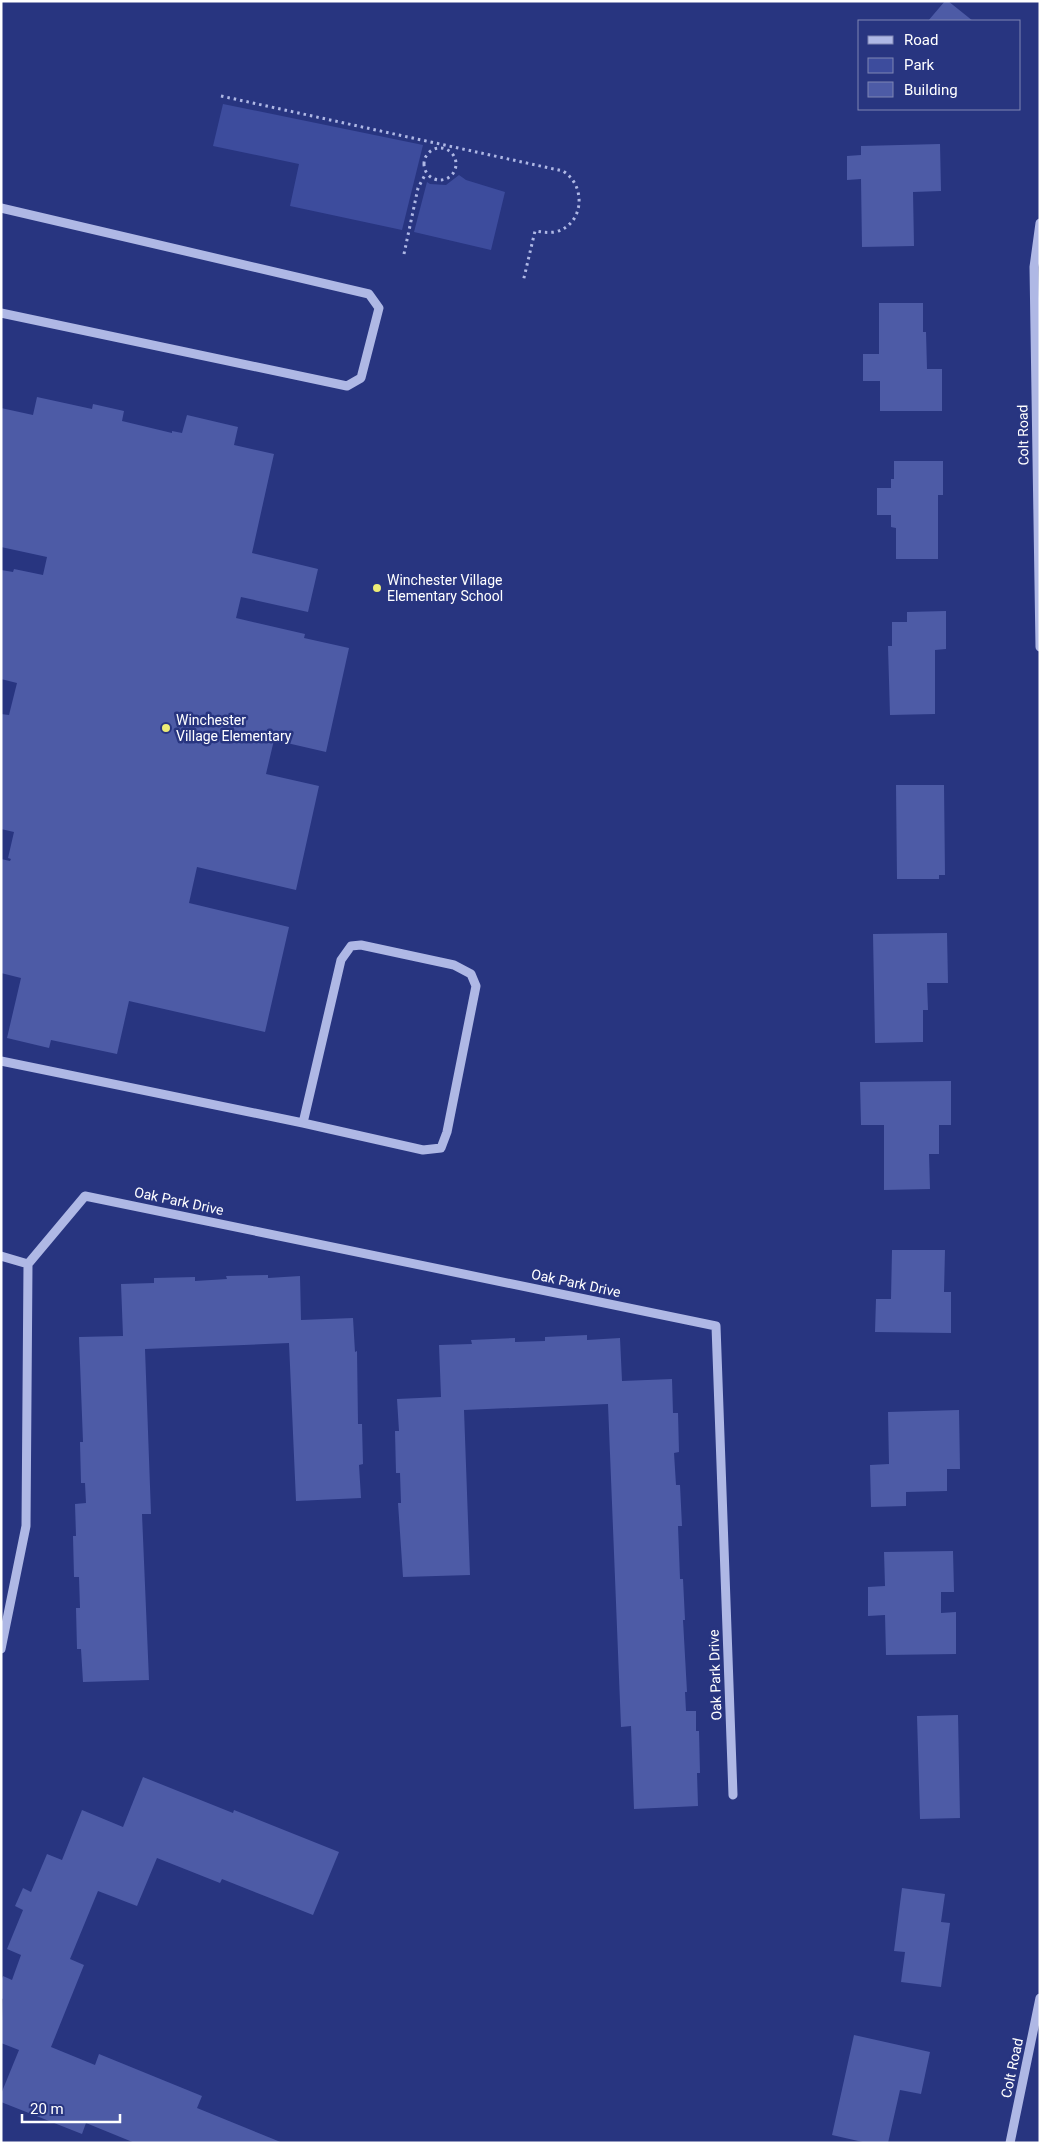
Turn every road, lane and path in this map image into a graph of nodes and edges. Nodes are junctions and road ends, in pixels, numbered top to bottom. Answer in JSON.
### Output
{"nodes":[{"id":1,"x":222,"y":96,"type":"dead end"},
{"id":2,"x":431,"y":142,"type":"junction"},
{"id":3,"x":460,"y":148,"type":"junction"},
{"id":4,"x":428,"y":152,"type":"junction"},
{"id":5,"x":455,"y":159,"type":"junction"},
{"id":6,"x":426,"y":173,"type":"junction"},
{"id":7,"x":1,"y":208,"type":"edge"},
{"id":8,"x":1040,"y":223,"type":"edge"},
{"id":9,"x":404,"y":254,"type":"dead end"},
{"id":10,"x":523,"y":282,"type":"dead end"},
{"id":11,"x":1,"y":313,"type":"edge"},
{"id":12,"x":1040,"y":647,"type":"edge"},
{"id":13,"x":1,"y":1060,"type":"edge"},
{"id":14,"x":303,"y":1123,"type":"junction"},
{"id":15,"x":1,"y":1256,"type":"edge"},
{"id":16,"x":28,"y":1264,"type":"junction"},
{"id":17,"x":1,"y":1649,"type":"edge"},
{"id":18,"x":733,"y":1795,"type":"dead end"},
{"id":19,"x":1040,"y":1998,"type":"edge"},
{"id":20,"x":1010,"y":2143,"type":"edge"}],
"edges":[{"from":1,"to":2,"type":"path"},
{"from":2,"to":3,"type":"path"},
{"from":2,"to":4,"type":"path"},
{"from":3,"to":5,"type":"path"},
{"from":3,"to":10,"type":"path"},
{"from":4,"to":5,"type":"path"},
{"from":4,"to":6,"type":"path"},
{"from":5,"to":6,"type":"path"},
{"from":6,"to":9,"type":"path"},
{"from":7,"to":11,"type":"street"},
{"from":8,"to":12,"type":"street","name":"Colt Road"},
{"from":13,"to":14,"type":"street"},
{"from":14,"to":14,"type":"street"},
{"from":15,"to":16,"type":"street"},
{"from":16,"to":17,"type":"street"},
{"from":16,"to":18,"type":"street","name":"Oak Park Drive"},
{"from":19,"to":20,"type":"street","name":"Colt Road"}]}
